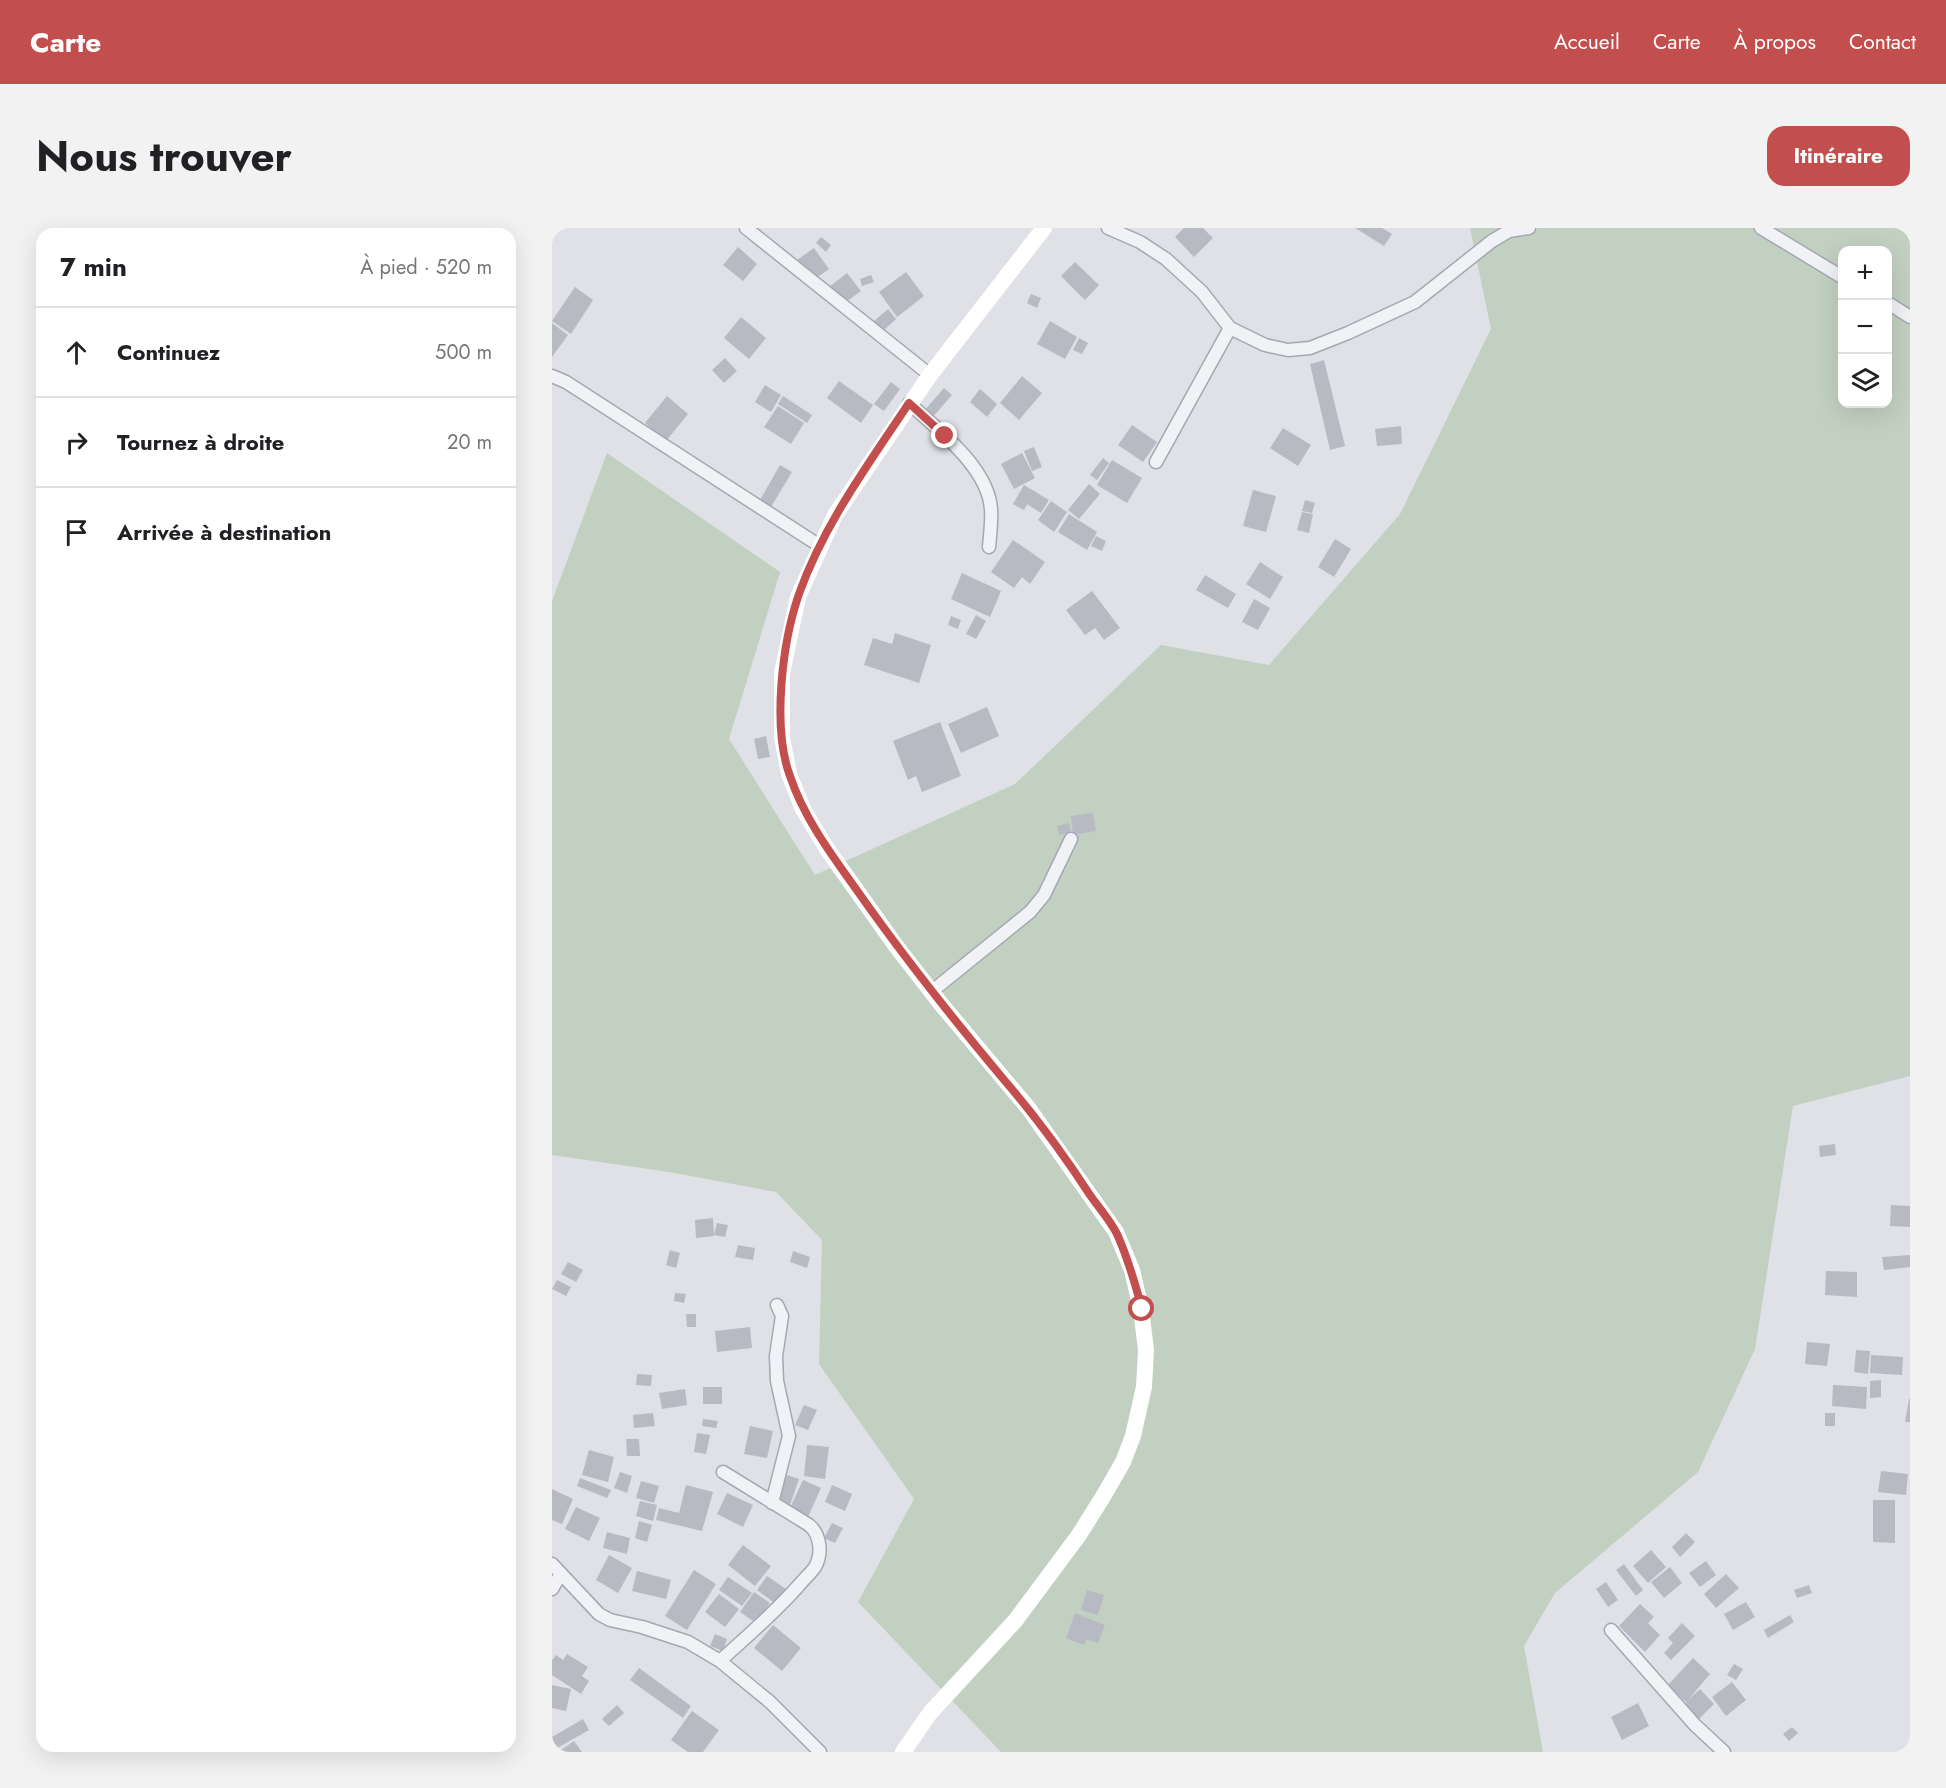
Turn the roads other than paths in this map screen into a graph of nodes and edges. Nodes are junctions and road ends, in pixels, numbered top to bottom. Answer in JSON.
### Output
{"nodes":[{"id":1,"x":746,"y":228,"type":"edge"},
{"id":2,"x":1044,"y":228,"type":"edge"},
{"id":3,"x":1108,"y":228,"type":"edge"},
{"id":4,"x":1529,"y":228,"type":"edge"},
{"id":5,"x":1761,"y":228,"type":"edge"},
{"id":6,"x":1838,"y":275,"type":"edge"},
{"id":7,"x":1892,"y":306,"type":"edge"},
{"id":8,"x":1910,"y":317,"type":"edge"},
{"id":9,"x":1230,"y":328,"type":"junction"},
{"id":10,"x":930,"y":375,"type":"junction"},
{"id":11,"x":552,"y":376,"type":"edge"},
{"id":12,"x":909,"y":403,"type":"junction"},
{"id":13,"x":1156,"y":462,"type":"dead end"},
{"id":14,"x":820,"y":546,"type":"junction"},
{"id":15,"x":989,"y":547,"type":"dead end"},
{"id":16,"x":1071,"y":839,"type":"dead end"},
{"id":17,"x":931,"y":992,"type":"junction"},
{"id":18,"x":777,"y":1305,"type":"dead end"},
{"id":19,"x":723,"y":1472,"type":"dead end"},
{"id":20,"x":772,"y":1503,"type":"junction"},
{"id":21,"x":552,"y":1564,"type":"edge"},
{"id":22,"x":555,"y":1582,"type":"edge"},
{"id":23,"x":1611,"y":1630,"type":"dead end"},
{"id":24,"x":720,"y":1661,"type":"junction"},
{"id":25,"x":820,"y":1752,"type":"edge"},
{"id":26,"x":903,"y":1752,"type":"edge"},
{"id":27,"x":1724,"y":1752,"type":"edge"}],
"edges":[{"from":1,"to":10,"type":"street"},
{"from":2,"to":10,"type":"street"},
{"from":3,"to":9,"type":"street"},
{"from":4,"to":9,"type":"street"},
{"from":5,"to":6,"type":"street"},
{"from":7,"to":8,"type":"street"},
{"from":9,"to":13,"type":"street"},
{"from":10,"to":12,"type":"street"},
{"from":11,"to":14,"type":"street"},
{"from":12,"to":14,"type":"street"},
{"from":12,"to":15,"type":"street"},
{"from":14,"to":17,"type":"street"},
{"from":16,"to":17,"type":"street"},
{"from":17,"to":26,"type":"street"},
{"from":18,"to":20,"type":"street"},
{"from":19,"to":20,"type":"street"},
{"from":20,"to":24,"type":"street"},
{"from":21,"to":22,"type":"street"},
{"from":22,"to":24,"type":"street"},
{"from":23,"to":27,"type":"street"},
{"from":24,"to":25,"type":"street"}]}
